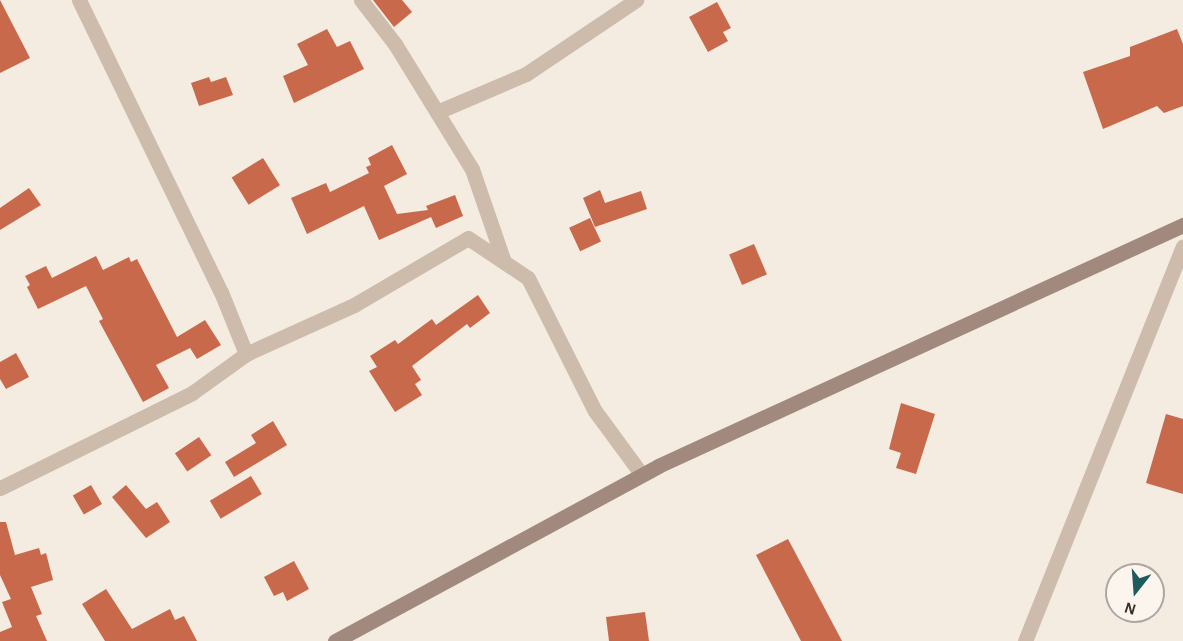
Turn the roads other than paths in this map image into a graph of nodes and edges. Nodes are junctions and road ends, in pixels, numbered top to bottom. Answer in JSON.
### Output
{"nodes":[{"id":1,"x":79,"y":0,"type":"edge"},
{"id":2,"x":361,"y":0,"type":"edge"},
{"id":3,"x":636,"y":0,"type":"edge"},
{"id":4,"x":436,"y":112,"type":"junction"},
{"id":5,"x":1183,"y":225,"type":"edge"},
{"id":6,"x":1183,"y":246,"type":"edge"},
{"id":7,"x":504,"y":262,"type":"junction"},
{"id":8,"x":246,"y":354,"type":"junction"},
{"id":9,"x":642,"y":475,"type":"junction"},
{"id":10,"x":0,"y":488,"type":"edge"},
{"id":11,"x":335,"y":641,"type":"edge"},
{"id":12,"x":1025,"y":641,"type":"edge"}],
"edges":[{"from":1,"to":8,"type":"street"},
{"from":2,"to":4,"type":"street"},
{"from":3,"to":4,"type":"street"},
{"from":4,"to":7,"type":"street"},
{"from":5,"to":9,"type":"main road"},
{"from":6,"to":12,"type":"street"},
{"from":7,"to":8,"type":"street"},
{"from":7,"to":9,"type":"street"},
{"from":8,"to":10,"type":"street"},
{"from":9,"to":11,"type":"main road"}]}
